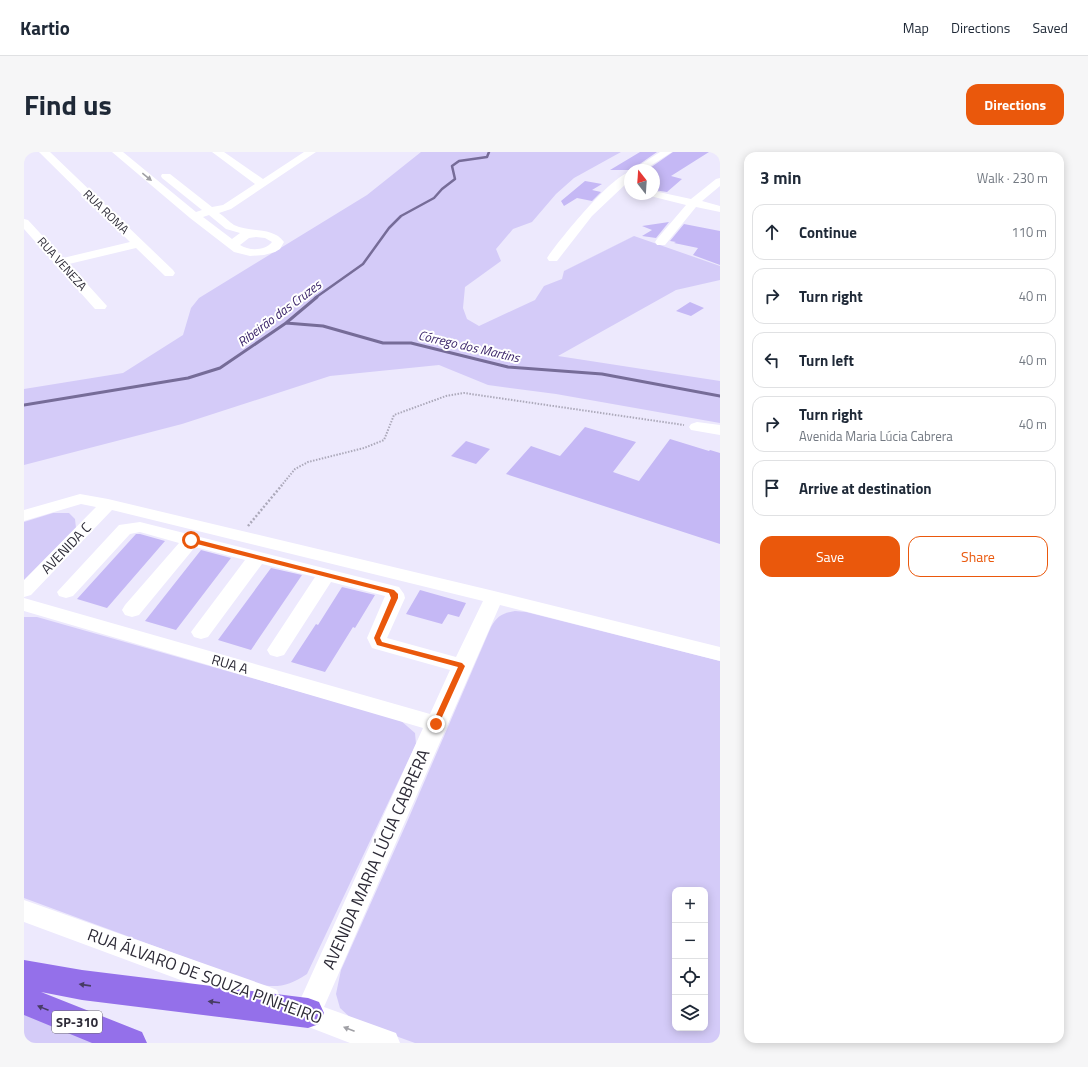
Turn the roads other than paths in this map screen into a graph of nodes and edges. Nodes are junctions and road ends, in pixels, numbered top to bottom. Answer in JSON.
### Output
{"nodes":[{"id":1,"x":44,"y":152,"type":"edge"},
{"id":2,"x":116,"y":152,"type":"edge"},
{"id":3,"x":217,"y":152,"type":"edge"},
{"id":4,"x":667,"y":152,"type":"edge"},
{"id":5,"x":306,"y":153,"type":"edge"},
{"id":6,"x":647,"y":164,"type":"edge"},
{"id":7,"x":155,"y":167,"type":"dead end"},
{"id":8,"x":624,"y":180,"type":"edge"},
{"id":9,"x":720,"y":181,"type":"edge"},
{"id":10,"x":263,"y":184,"type":"junction"},
{"id":11,"x":617,"y":186,"type":"junction"},
{"id":12,"x":624,"y":188,"type":"edge"},
{"id":13,"x":660,"y":195,"type":"edge"},
{"id":14,"x":693,"y":203,"type":"junction"},
{"id":15,"x":720,"y":208,"type":"edge"},
{"id":16,"x":210,"y":212,"type":"junction"},
{"id":17,"x":194,"y":216,"type":"junction"},
{"id":18,"x":24,"y":222,"type":"edge"},
{"id":19,"x":256,"y":234,"type":"junction"},
{"id":20,"x":661,"y":242,"type":"dead end"},
{"id":21,"x":138,"y":244,"type":"junction"},
{"id":22,"x":234,"y":246,"type":"junction"},
{"id":23,"x":553,"y":258,"type":"dead end"},
{"id":24,"x":61,"y":262,"type":"junction"},
{"id":25,"x":169,"y":272,"type":"dead end"},
{"id":26,"x":100,"y":306,"type":"dead end"},
{"id":27,"x":697,"y":427,"type":"road end"},
{"id":28,"x":720,"y":430,"type":"edge"},
{"id":29,"x":108,"y":504,"type":"junction"},
{"id":30,"x":24,"y":516,"type":"edge"},
{"id":31,"x":191,"y":540,"type":"junction"},
{"id":32,"x":257,"y":557,"type":"junction"},
{"id":33,"x":326,"y":575,"type":"junction"},
{"id":34,"x":24,"y":591,"type":"edge"},
{"id":35,"x":66,"y":592,"type":"dead end"},
{"id":36,"x":494,"y":597,"type":"junction"},
{"id":37,"x":24,"y":604,"type":"edge"},
{"id":38,"x":132,"y":610,"type":"dead end"},
{"id":39,"x":201,"y":632,"type":"dead end"},
{"id":40,"x":277,"y":650,"type":"dead end"},
{"id":41,"x":720,"y":654,"type":"edge"},
{"id":42,"x":462,"y":666,"type":"junction"},
{"id":43,"x":436,"y":724,"type":"junction"},
{"id":44,"x":24,"y":911,"type":"edge"},
{"id":45,"x":24,"y":974,"type":"edge"},
{"id":46,"x":24,"y":1000,"type":"edge"},
{"id":47,"x":308,"y":1013,"type":"junction"},
{"id":48,"x":131,"y":1043,"type":"edge"},
{"id":49,"x":386,"y":1043,"type":"edge"}],
"edges":[{"from":1,"to":21,"type":"street","name":"RUA ROMA"},
{"from":2,"to":17,"type":"street","one_way":true},
{"from":3,"to":10,"type":"street"},
{"from":4,"to":6,"type":"street"},
{"from":5,"to":10,"type":"street"},
{"from":7,"to":16,"type":"street"},
{"from":8,"to":11,"type":"street"},
{"from":9,"to":14,"type":"street"},
{"from":10,"to":16,"type":"street"},
{"from":11,"to":12,"type":"street"},
{"from":11,"to":23,"type":"street"},
{"from":13,"to":14,"type":"street"},
{"from":14,"to":15,"type":"street"},
{"from":14,"to":20,"type":"street"},
{"from":16,"to":17,"type":"street"},
{"from":16,"to":19,"type":"street"},
{"from":17,"to":22,"type":"street"},
{"from":18,"to":24,"type":"street","name":"RUA VENEZA"},
{"from":19,"to":22,"type":"street"},
{"from":19,"to":22,"type":"street"},
{"from":21,"to":24,"type":"street"},
{"from":21,"to":25,"type":"street","name":"RUA ROMA"},
{"from":24,"to":26,"type":"street","name":"RUA VENEZA"},
{"from":27,"to":28,"type":"street"},
{"from":29,"to":30,"type":"street"},
{"from":29,"to":34,"type":"street","name":"AVENIDA C"},
{"from":29,"to":36,"type":"street"},
{"from":31,"to":32,"type":"street"},
{"from":31,"to":35,"type":"street"},
{"from":31,"to":38,"type":"street"},
{"from":32,"to":33,"type":"street"},
{"from":32,"to":39,"type":"street"},
{"from":33,"to":40,"type":"street"},
{"from":33,"to":42,"type":"street"},
{"from":36,"to":41,"type":"street"},
{"from":36,"to":42,"type":"street","name":"AVENIDA MARIA LÚCIA CABRERA"},
{"from":37,"to":43,"type":"street","name":"RUA A"},
{"from":42,"to":43,"type":"street","name":"AVENIDA MARIA LÚCIA CABRERA"},
{"from":43,"to":47,"type":"street","name":"AVENIDA MARIA LÚCIA CABRERA"},
{"from":44,"to":47,"type":"street","name":"RUA ÁLVARO DE SOUZA PINHEIRO"},
{"from":47,"to":45,"type":"highway","one_way":true},
{"from":48,"to":46,"type":"highway","number":"SP-310","one_way":true},
{"from":49,"to":47,"type":"street","name":"RUA ÁLVARO DE SOUZA PINHEIRO","one_way":true}]}
